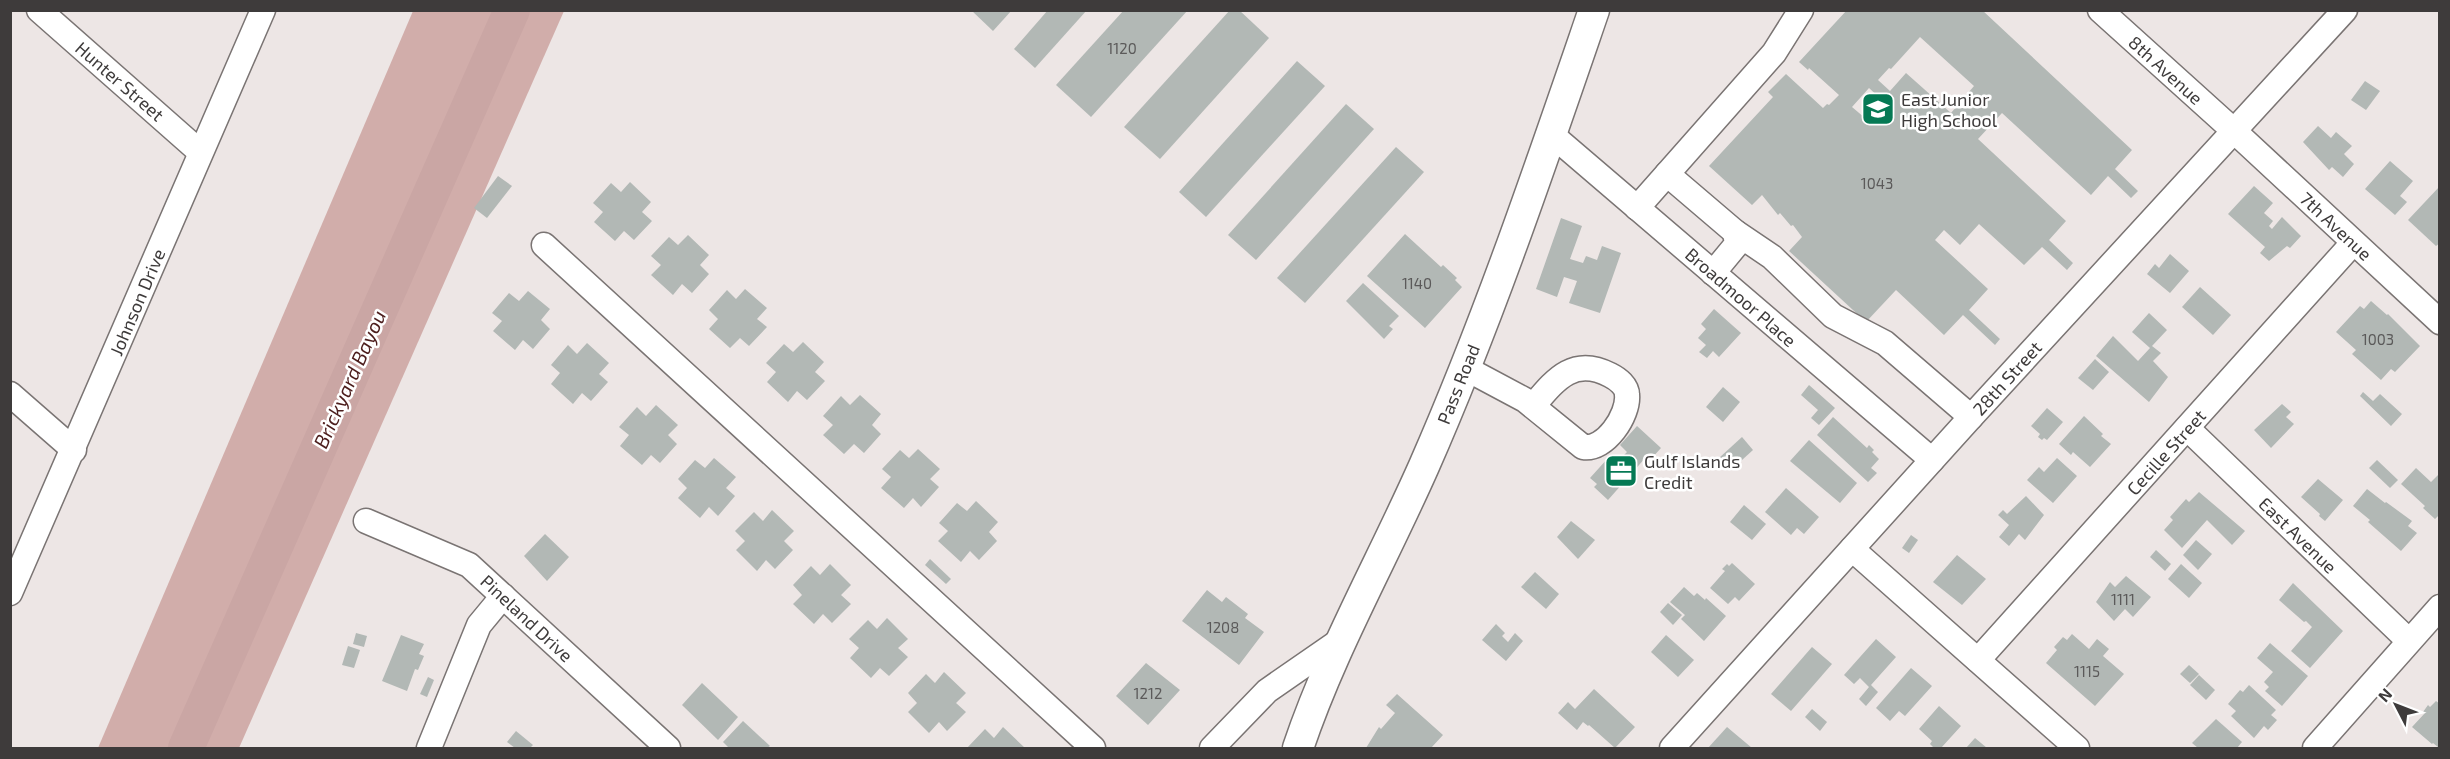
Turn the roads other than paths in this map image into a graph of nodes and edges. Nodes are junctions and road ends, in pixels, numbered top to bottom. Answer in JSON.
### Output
{"nodes":[{"id":1,"x":39,"y":10,"type":"edge"},
{"id":2,"x":263,"y":10,"type":"edge"},
{"id":3,"x":1594,"y":10,"type":"edge"},
{"id":4,"x":1801,"y":10,"type":"edge"},
{"id":5,"x":2100,"y":10,"type":"edge"},
{"id":6,"x":2345,"y":10,"type":"edge"},
{"id":7,"x":2233,"y":130,"type":"junction"},
{"id":8,"x":1551,"y":134,"type":"junction"},
{"id":9,"x":200,"y":152,"type":"junction"},
{"id":10,"x":1667,"y":174,"type":"junction"},
{"id":11,"x":1637,"y":208,"type":"junction"},
{"id":12,"x":1735,"y":232,"type":"junction"},
{"id":13,"x":2353,"y":243,"type":"junction"},
{"id":14,"x":544,"y":245,"type":"dead end"},
{"id":15,"x":1713,"y":273,"type":"junction"},
{"id":16,"x":2439,"y":322,"type":"edge"},
{"id":17,"x":1465,"y":368,"type":"junction"},
{"id":18,"x":10,"y":394,"type":"edge"},
{"id":19,"x":1533,"y":406,"type":"dead end"},
{"id":20,"x":1971,"y":417,"type":"junction"},
{"id":21,"x":2187,"y":428,"type":"junction"},
{"id":22,"x":74,"y":450,"type":"junction"},
{"id":23,"x":1932,"y":460,"type":"junction"},
{"id":24,"x":366,"y":521,"type":"dead end"},
{"id":25,"x":1852,"y":549,"type":"junction"},
{"id":26,"x":10,"y":592,"type":"edge"},
{"id":27,"x":504,"y":596,"type":"junction"},
{"id":28,"x":2439,"y":607,"type":"edge"},
{"id":29,"x":1342,"y":639,"type":"junction"},
{"id":30,"x":2409,"y":641,"type":"junction"},
{"id":31,"x":1978,"y":660,"type":"junction"},
{"id":32,"x":429,"y":748,"type":"edge"},
{"id":33,"x":668,"y":748,"type":"edge"},
{"id":34,"x":1093,"y":748,"type":"edge"},
{"id":35,"x":1212,"y":748,"type":"edge"},
{"id":36,"x":1298,"y":748,"type":"edge"},
{"id":37,"x":1672,"y":748,"type":"edge"},
{"id":38,"x":2077,"y":748,"type":"edge"},
{"id":39,"x":2315,"y":748,"type":"edge"}],
"edges":[{"from":1,"to":9,"type":"street","name":"Hunter Street"},
{"from":2,"to":9,"type":"street","name":"Johnson Drive"},
{"from":3,"to":8,"type":"main road","name":"Pass Road"},
{"from":4,"to":10,"type":"street"},
{"from":5,"to":7,"type":"street","name":"8th Avenue"},
{"from":6,"to":7,"type":"street","name":"28th Street"},
{"from":7,"to":13,"type":"street","name":"7th Avenue"},
{"from":7,"to":20,"type":"street","name":"28th Street"},
{"from":8,"to":11,"type":"street","name":"Broadmoor Place"},
{"from":8,"to":17,"type":"main road","name":"Pass Road"},
{"from":9,"to":22,"type":"street","name":"Johnson Drive"},
{"from":10,"to":11,"type":"street"},
{"from":10,"to":12,"type":"street"},
{"from":11,"to":15,"type":"street","name":"Broadmoor Place"},
{"from":12,"to":15,"type":"street"},
{"from":12,"to":20,"type":"street"},
{"from":13,"to":16,"type":"street","name":"7th Avenue"},
{"from":13,"to":21,"type":"street","name":"Cecille Street"},
{"from":14,"to":34,"type":"street"},
{"from":15,"to":23,"type":"street","name":"Broadmoor Place"},
{"from":17,"to":19,"type":"street"},
{"from":17,"to":29,"type":"main road","name":"Pass Road"},
{"from":18,"to":22,"type":"street"},
{"from":20,"to":23,"type":"street","name":"28th Street"},
{"from":21,"to":30,"type":"street","name":"East Avenue"},
{"from":21,"to":31,"type":"street","name":"Cecille Street"},
{"from":22,"to":26,"type":"street","name":"Johnson Drive"},
{"from":23,"to":25,"type":"street","name":"28th Street"},
{"from":24,"to":27,"type":"street","name":"Pineland Drive"},
{"from":25,"to":31,"type":"street"},
{"from":25,"to":37,"type":"street","name":"28th Street"},
{"from":27,"to":32,"type":"street"},
{"from":27,"to":33,"type":"street","name":"Pineland Drive"},
{"from":28,"to":30,"type":"street"},
{"from":29,"to":35,"type":"street"},
{"from":29,"to":36,"type":"main road","name":"Pass Road"},
{"from":30,"to":39,"type":"street"},
{"from":31,"to":38,"type":"street"}]}
